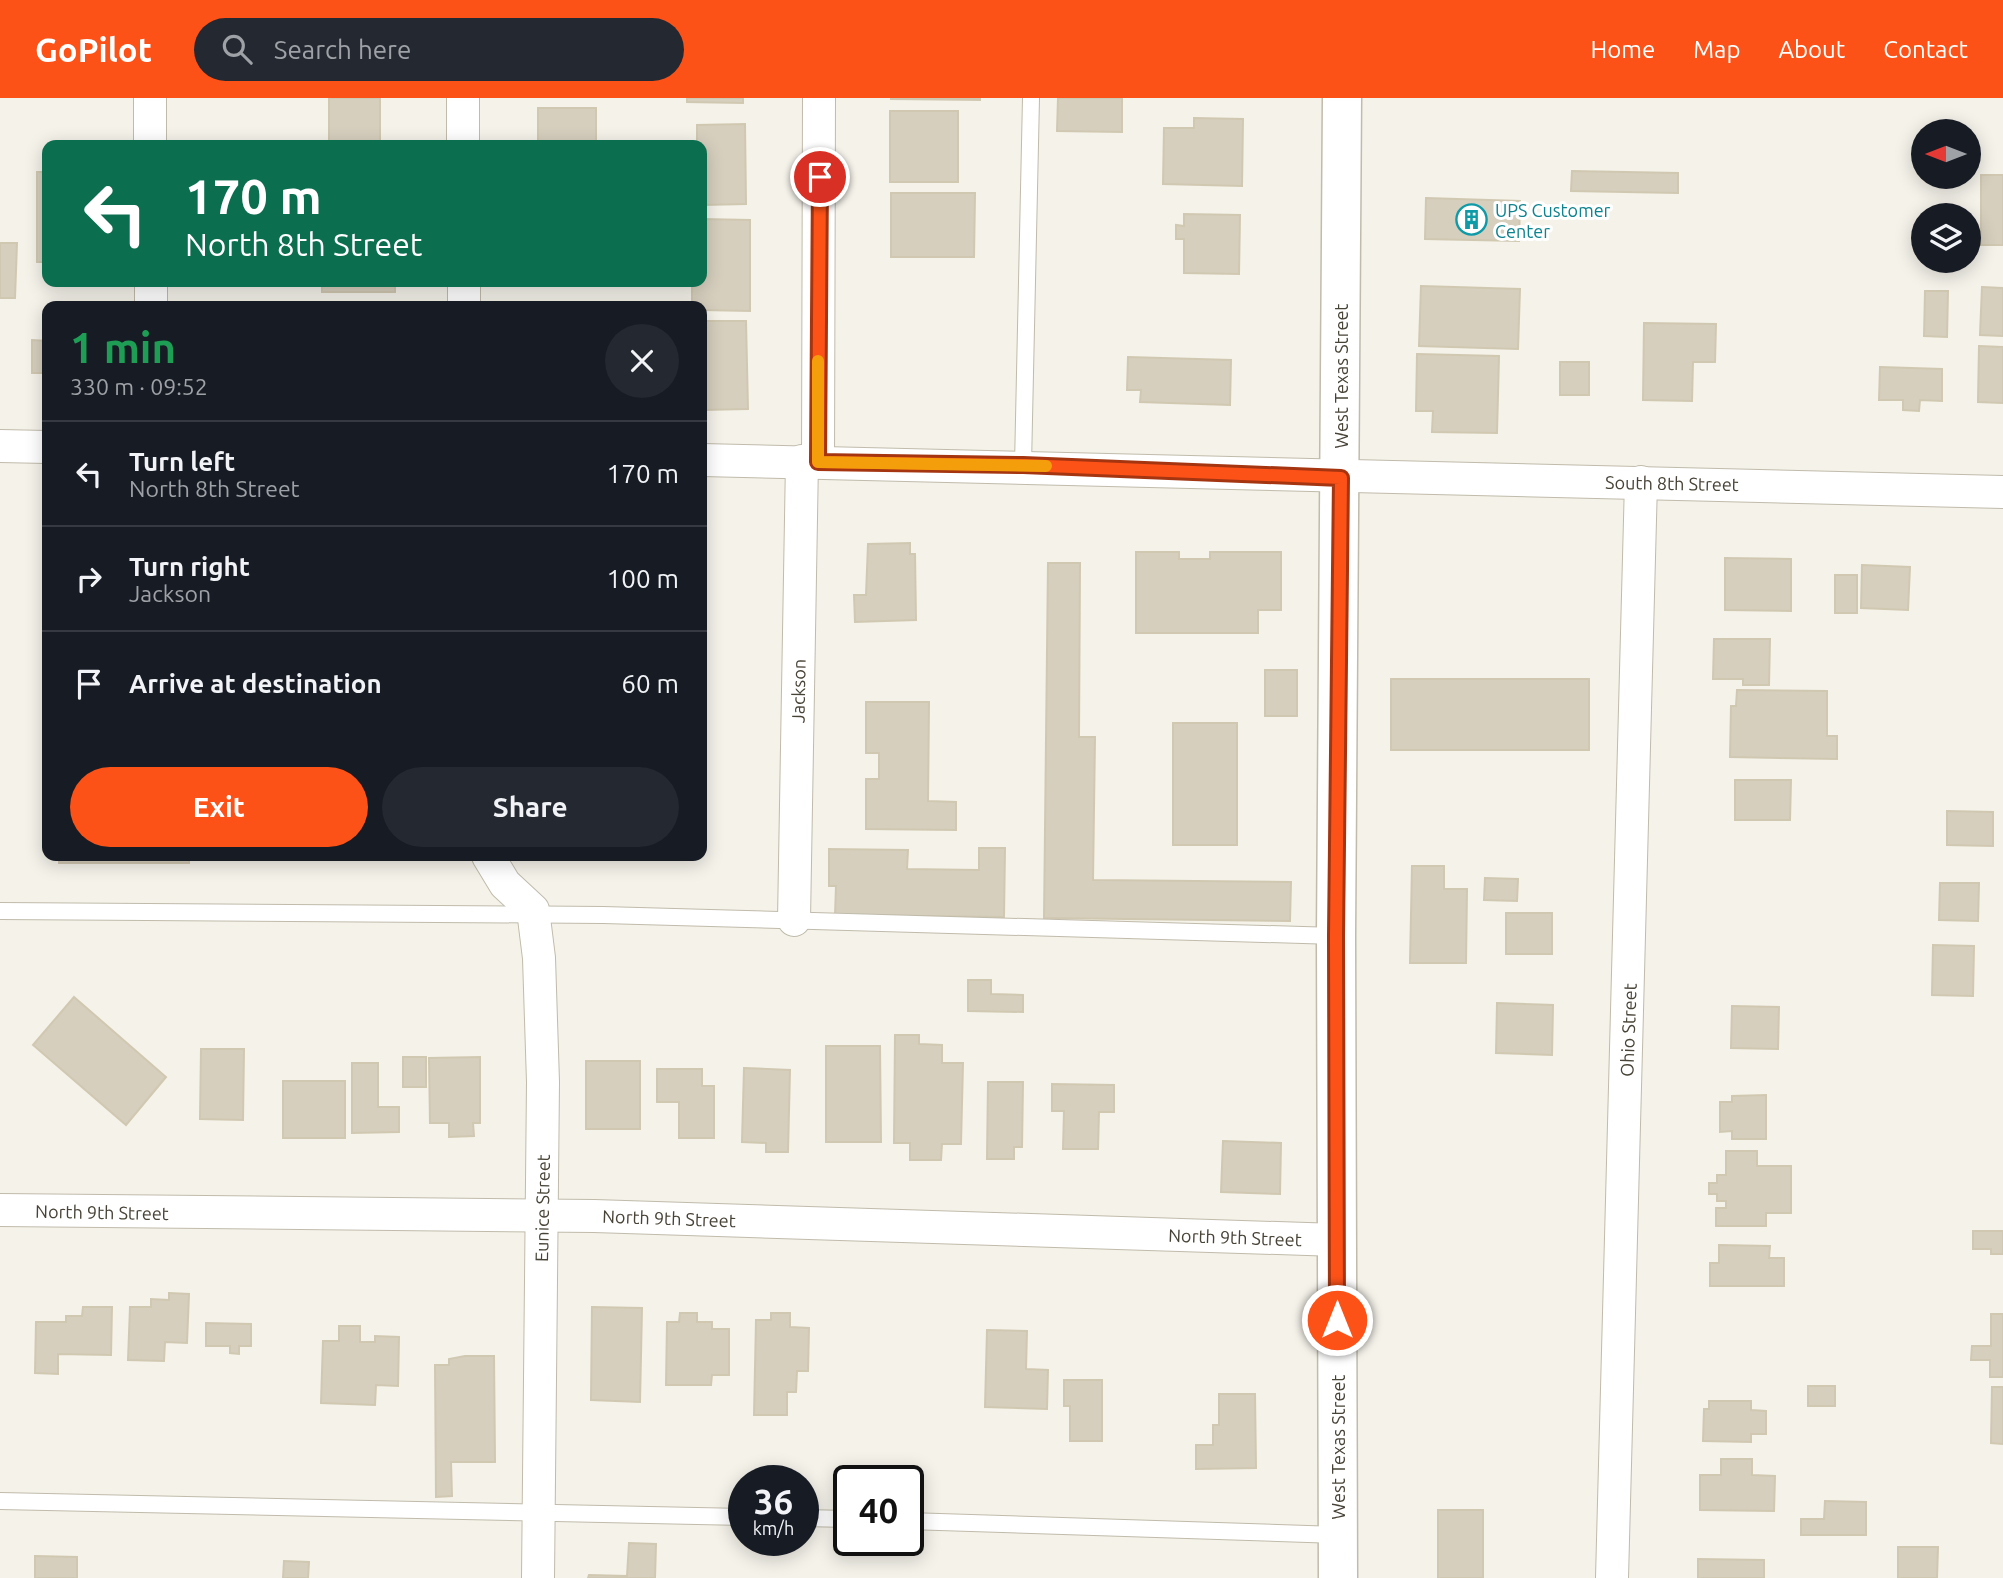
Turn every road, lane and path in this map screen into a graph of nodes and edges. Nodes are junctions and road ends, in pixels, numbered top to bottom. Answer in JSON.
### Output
{"nodes":[{"id":1,"x":150,"y":98,"type":"edge"},
{"id":2,"x":463,"y":98,"type":"edge"},
{"id":3,"x":819,"y":98,"type":"edge"},
{"id":4,"x":1031,"y":98,"type":"edge"},
{"id":5,"x":1342,"y":98,"type":"edge"},
{"id":6,"x":150,"y":140,"type":"edge"},
{"id":7,"x":463,"y":140,"type":"edge"},
{"id":8,"x":0,"y":446,"type":"edge"},
{"id":9,"x":42,"y":447,"type":"edge"},
{"id":10,"x":707,"y":460,"type":"edge"},
{"id":11,"x":810,"y":462,"type":"junction"},
{"id":12,"x":1023,"y":465,"type":"junction"},
{"id":13,"x":1341,"y":478,"type":"junction"},
{"id":14,"x":1641,"y":482,"type":"junction"},
{"id":15,"x":2003,"y":492,"type":"edge"},
{"id":16,"x":491,"y":861,"type":"edge"},
{"id":17,"x":0,"y":911,"type":"edge"},
{"id":18,"x":535,"y":915,"type":"junction"},
{"id":19,"x":794,"y":920,"type":"junction"},
{"id":20,"x":1336,"y":936,"type":"junction"},
{"id":21,"x":0,"y":1210,"type":"edge"},
{"id":22,"x":542,"y":1216,"type":"junction"},
{"id":23,"x":1337,"y":1240,"type":"junction"},
{"id":24,"x":0,"y":1501,"type":"edge"},
{"id":25,"x":538,"y":1513,"type":"junction"},
{"id":26,"x":728,"y":1517,"type":"edge"},
{"id":27,"x":924,"y":1522,"type":"edge"},
{"id":28,"x":1338,"y":1535,"type":"junction"},
{"id":29,"x":538,"y":1578,"type":"edge"},
{"id":30,"x":1338,"y":1578,"type":"edge"},
{"id":31,"x":1612,"y":1578,"type":"edge"}],
"edges":[{"from":1,"to":6,"type":"street"},
{"from":2,"to":7,"type":"street"},
{"from":3,"to":11,"type":"street","name":"Jackson"},
{"from":4,"to":12,"type":"lane"},
{"from":5,"to":13,"type":"street","name":"West Texas Street"},
{"from":8,"to":9,"type":"street"},
{"from":10,"to":11,"type":"street","name":"South 8th Street"},
{"from":11,"to":12,"type":"street","name":"South 8th Street"},
{"from":11,"to":19,"type":"street","name":"Jackson"},
{"from":12,"to":13,"type":"street","name":"South 8th Street"},
{"from":13,"to":14,"type":"street","name":"South 8th Street"},
{"from":13,"to":20,"type":"street","name":"West Texas Street"},
{"from":14,"to":15,"type":"street","name":"South 8th Street"},
{"from":14,"to":31,"type":"street","name":"Ohio Street"},
{"from":16,"to":18,"type":"street"},
{"from":17,"to":18,"type":"lane"},
{"from":18,"to":19,"type":"lane"},
{"from":18,"to":22,"type":"street","name":"Eunice Street"},
{"from":19,"to":20,"type":"lane"},
{"from":20,"to":23,"type":"street","name":"West Texas Street"},
{"from":21,"to":22,"type":"street","name":"North 9th Street"},
{"from":22,"to":23,"type":"street","name":"North 9th Street"},
{"from":22,"to":25,"type":"street","name":"Eunice Street"},
{"from":23,"to":28,"type":"street","name":"West Texas Street"},
{"from":24,"to":25,"type":"lane"},
{"from":25,"to":26,"type":"lane"},
{"from":25,"to":29,"type":"street","name":"Eunice Street"},
{"from":27,"to":28,"type":"lane"},
{"from":28,"to":30,"type":"street","name":"West Texas Street"}]}
